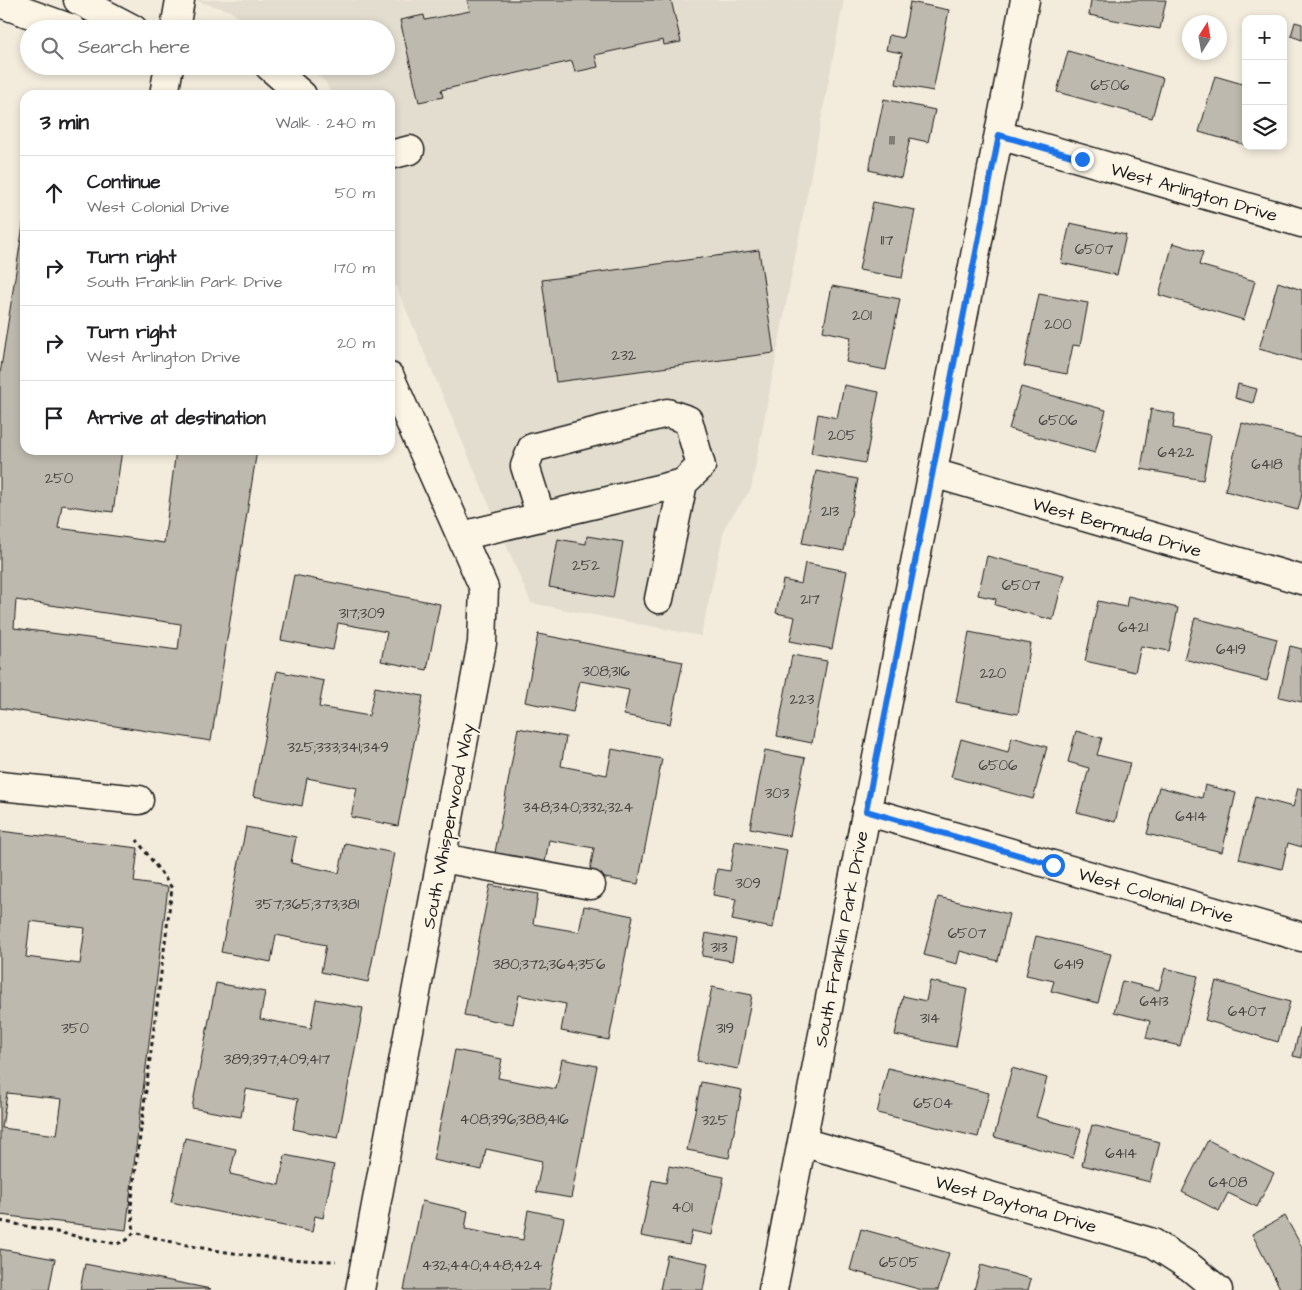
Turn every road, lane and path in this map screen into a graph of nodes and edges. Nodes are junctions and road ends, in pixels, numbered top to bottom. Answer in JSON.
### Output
{"nodes":[{"id":1,"x":78,"y":0,"type":"edge"},
{"id":2,"x":180,"y":0,"type":"edge"},
{"id":3,"x":1025,"y":0,"type":"edge"},
{"id":4,"x":0,"y":3,"type":"edge"},
{"id":5,"x":47,"y":20,"type":"edge"},
{"id":6,"x":116,"y":20,"type":"edge"},
{"id":7,"x":177,"y":20,"type":"edge"},
{"id":8,"x":167,"y":75,"type":"edge"},
{"id":9,"x":279,"y":75,"type":"edge"},
{"id":10,"x":165,"y":90,"type":"edge"},
{"id":11,"x":296,"y":90,"type":"edge"},
{"id":12,"x":999,"y":135,"type":"junction"},
{"id":13,"x":1302,"y":223,"type":"edge"},
{"id":14,"x":395,"y":388,"type":"edge"},
{"id":15,"x":933,"y":473,"type":"junction"},
{"id":16,"x":683,"y":482,"type":"junction"},
{"id":17,"x":541,"y":517,"type":"junction"},
{"id":18,"x":461,"y":536,"type":"junction"},
{"id":19,"x":1302,"y":580,"type":"edge"},
{"id":20,"x":659,"y":600,"type":"dead end"},
{"id":21,"x":0,"y":786,"type":"edge"},
{"id":22,"x":139,"y":800,"type":"dead end"},
{"id":23,"x":866,"y":811,"type":"junction"},
{"id":24,"x":137,"y":840,"type":"dead end"},
{"id":25,"x":442,"y":858,"type":"junction"},
{"id":26,"x":591,"y":885,"type":"dead end"},
{"id":27,"x":1302,"y":937,"type":"edge"},
{"id":28,"x":802,"y":1142,"type":"junction"},
{"id":29,"x":0,"y":1221,"type":"edge"},
{"id":30,"x":138,"y":1233,"type":"dead end"},
{"id":31,"x":336,"y":1261,"type":"dead end"},
{"id":32,"x":360,"y":1290,"type":"edge"},
{"id":33,"x":773,"y":1290,"type":"edge"},
{"id":34,"x":1218,"y":1290,"type":"edge"}],
"edges":[{"from":1,"to":6,"type":"street"},
{"from":2,"to":7,"type":"street"},
{"from":3,"to":12,"type":"street","name":"South Franklin Park Drive"},
{"from":4,"to":5,"type":"street"},
{"from":8,"to":10,"type":"street"},
{"from":9,"to":11,"type":"street"},
{"from":12,"to":13,"type":"street","name":"West Arlington Drive"},
{"from":12,"to":15,"type":"street","name":"South Franklin Park Drive"},
{"from":14,"to":18,"type":"street","name":"South Whisperwood Way"},
{"from":15,"to":19,"type":"street","name":"West Bermuda Drive"},
{"from":15,"to":23,"type":"street","name":"South Franklin Park Drive"},
{"from":16,"to":17,"type":"street"},
{"from":16,"to":17,"type":"street"},
{"from":16,"to":20,"type":"street"},
{"from":17,"to":18,"type":"street"},
{"from":18,"to":25,"type":"street","name":"South Whisperwood Way"},
{"from":21,"to":22,"type":"street"},
{"from":23,"to":27,"type":"street","name":"West Colonial Drive"},
{"from":23,"to":28,"type":"street","name":"South Franklin Park Drive"},
{"from":24,"to":29,"type":"path"},
{"from":25,"to":26,"type":"street"},
{"from":25,"to":32,"type":"street","name":"South Whisperwood Way"},
{"from":28,"to":33,"type":"street","name":"South Franklin Park Drive"},
{"from":28,"to":34,"type":"street","name":"West Daytona Drive"},
{"from":30,"to":31,"type":"path"}]}
